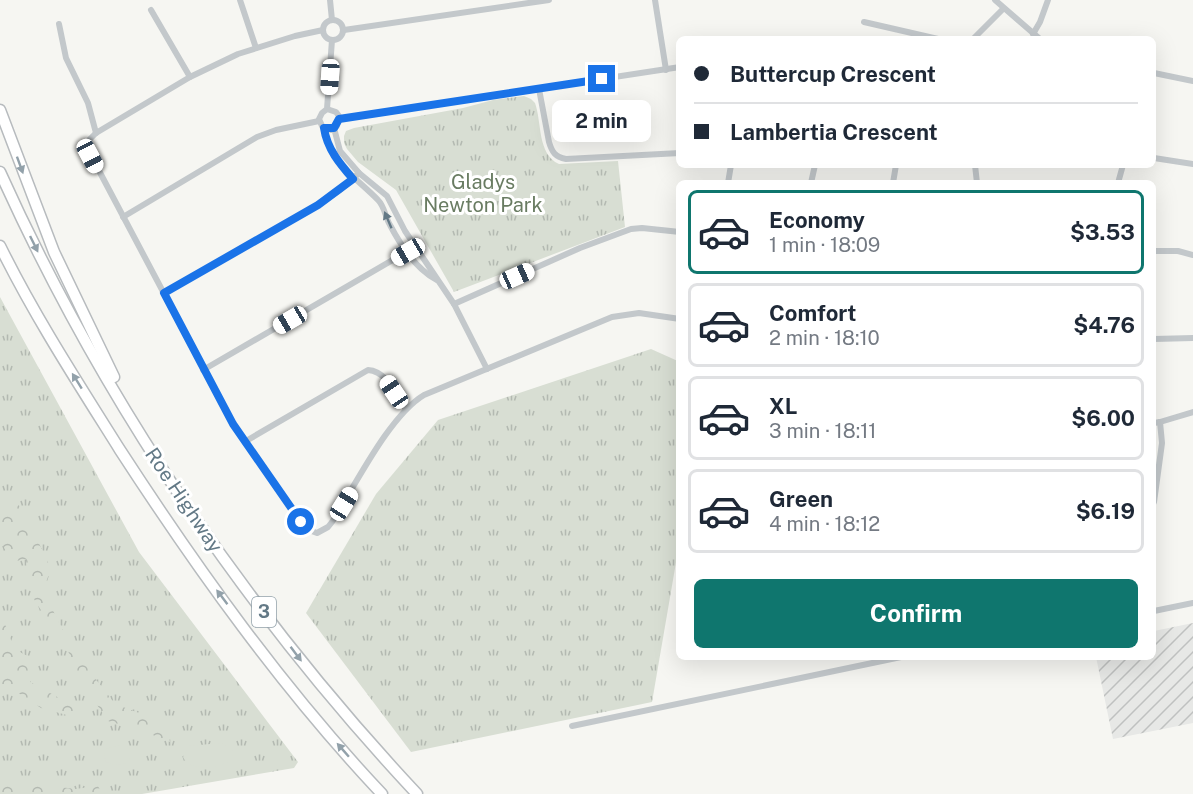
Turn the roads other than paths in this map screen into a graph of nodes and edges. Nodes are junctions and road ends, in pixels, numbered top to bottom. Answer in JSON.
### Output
{"nodes":[{"id":1,"x":240,"y":0,"type":"edge"},
{"id":2,"x":330,"y":0,"type":"edge"},
{"id":3,"x":549,"y":0,"type":"edge"},
{"id":4,"x":655,"y":0,"type":"edge"},
{"id":5,"x":995,"y":0,"type":"edge"},
{"id":6,"x":1048,"y":0,"type":"edge"},
{"id":7,"x":1003,"y":9,"type":"junction"},
{"id":8,"x":151,"y":10,"type":"dead end"},
{"id":9,"x":332,"y":20,"type":"junction"},
{"id":10,"x":864,"y":22,"type":"dead end"},
{"id":11,"x":59,"y":24,"type":"dead end"},
{"id":12,"x":323,"y":30,"type":"junction"},
{"id":13,"x":344,"y":30,"type":"junction"},
{"id":14,"x":1033,"y":34,"type":"junction"},
{"id":15,"x":925,"y":36,"type":"edge"},
{"id":16,"x":976,"y":36,"type":"edge"},
{"id":17,"x":1036,"y":36,"type":"edge"},
{"id":18,"x":332,"y":40,"type":"junction"},
{"id":19,"x":256,"y":48,"type":"junction"},
{"id":20,"x":676,"y":68,"type":"edge"},
{"id":21,"x":666,"y":70,"type":"junction"},
{"id":22,"x":1156,"y":73,"type":"edge"},
{"id":23,"x":190,"y":77,"type":"junction"},
{"id":24,"x":1193,"y":81,"type":"edge"},
{"id":25,"x":539,"y":89,"type":"junction"},
{"id":26,"x":0,"y":110,"type":"edge"},
{"id":27,"x":327,"y":110,"type":"junction"},
{"id":28,"x":339,"y":119,"type":"junction"},
{"id":29,"x":319,"y":121,"type":"junction"},
{"id":30,"x":324,"y":128,"type":"junction"},
{"id":31,"x":334,"y":128,"type":"junction"},
{"id":32,"x":96,"y":133,"type":"junction"},
{"id":33,"x":676,"y":153,"type":"edge"},
{"id":34,"x":1156,"y":158,"type":"edge"},
{"id":35,"x":1193,"y":164,"type":"edge"},
{"id":36,"x":0,"y":172,"type":"edge"},
{"id":37,"x":359,"y":173,"type":"junction"},
{"id":38,"x":353,"y":179,"type":"junction"},
{"id":39,"x":123,"y":217,"type":"junction"},
{"id":40,"x":676,"y":232,"type":"edge"},
{"id":41,"x":0,"y":246,"type":"edge"},
{"id":42,"x":415,"y":247,"type":"junction"},
{"id":43,"x":1156,"y":251,"type":"edge"},
{"id":44,"x":408,"y":252,"type":"junction"},
{"id":45,"x":0,"y":255,"type":"edge"},
{"id":46,"x":1193,"y":255,"type":"edge"},
{"id":47,"x":438,"y":281,"type":"junction"},
{"id":48,"x":164,"y":293,"type":"junction"},
{"id":49,"x":454,"y":304,"type":"junction"},
{"id":50,"x":676,"y":318,"type":"edge"},
{"id":51,"x":48,"y":336,"type":"junction"},
{"id":52,"x":1193,"y":338,"type":"edge"},
{"id":53,"x":1156,"y":339,"type":"edge"},
{"id":54,"x":487,"y":369,"type":"junction"},
{"id":55,"x":203,"y":370,"type":"junction"},
{"id":56,"x":406,"y":409,"type":"junction"},
{"id":57,"x":1193,"y":412,"type":"edge"},
{"id":58,"x":1157,"y":422,"type":"edge"},
{"id":59,"x":246,"y":441,"type":"junction"},
{"id":60,"x":1156,"y":487,"type":"edge"},
{"id":61,"x":240,"y":580,"type":"junction"},
{"id":62,"x":1193,"y":603,"type":"edge"},
{"id":63,"x":1156,"y":610,"type":"edge"},
{"id":64,"x":874,"y":660,"type":"edge"},
{"id":65,"x":572,"y":726,"type":"dead end"},
{"id":66,"x":382,"y":794,"type":"edge"},
{"id":67,"x":417,"y":794,"type":"edge"}],
"edges":[{"from":1,"to":19,"type":"street"},
{"from":2,"to":9,"type":"street"},
{"from":3,"to":13,"type":"street"},
{"from":4,"to":21,"type":"street"},
{"from":5,"to":7,"type":"street"},
{"from":6,"to":14,"type":"street"},
{"from":7,"to":14,"type":"street"},
{"from":7,"to":16,"type":"street"},
{"from":8,"to":23,"type":"street"},
{"from":9,"to":12,"type":"street"},
{"from":9,"to":13,"type":"street"},
{"from":10,"to":15,"type":"street"},
{"from":11,"to":32,"type":"street"},
{"from":12,"to":18,"type":"street"},
{"from":12,"to":19,"type":"street"},
{"from":13,"to":18,"type":"street"},
{"from":14,"to":17,"type":"street"},
{"from":18,"to":27,"type":"street"},
{"from":19,"to":23,"type":"street"},
{"from":20,"to":21,"type":"street"},
{"from":21,"to":25,"type":"street"},
{"from":22,"to":24,"type":"street"},
{"from":23,"to":32,"type":"street"},
{"from":25,"to":28,"type":"street"},
{"from":25,"to":33,"type":"street"},
{"from":26,"to":61,"type":"highway","one_way":true},
{"from":27,"to":28,"type":"street"},
{"from":27,"to":29,"type":"street"},
{"from":28,"to":31,"type":"street"},
{"from":29,"to":30,"type":"street"},
{"from":29,"to":39,"type":"street"},
{"from":30,"to":31,"type":"street"},
{"from":30,"to":38,"type":"street"},
{"from":31,"to":37,"type":"street"},
{"from":32,"to":39,"type":"street"},
{"from":34,"to":35,"type":"street"},
{"from":36,"to":61,"type":"highway","name":"Roe Highway","number":"3","one_way":true},
{"from":37,"to":38,"type":"street"},
{"from":37,"to":42,"type":"street"},
{"from":44,"to":38,"type":"street","one_way":true},
{"from":38,"to":48,"type":"street"},
{"from":39,"to":48,"type":"street"},
{"from":40,"to":49,"type":"street"},
{"from":41,"to":51,"type":"highway","name":"Roe Highway","number":"3"},
{"from":42,"to":44,"type":"street"},
{"from":42,"to":47,"type":"street"},
{"from":43,"to":46,"type":"street"},
{"from":44,"to":47,"type":"street"},
{"from":44,"to":55,"type":"street"},
{"from":45,"to":51,"type":"highway"},
{"from":47,"to":49,"type":"street"},
{"from":48,"to":55,"type":"street"},
{"from":49,"to":54,"type":"street"},
{"from":50,"to":54,"type":"street"},
{"from":66,"to":51,"type":"highway","name":"Roe Highway","number":"3","one_way":true},
{"from":52,"to":53,"type":"street"},
{"from":54,"to":56,"type":"street"},
{"from":55,"to":59,"type":"street"},
{"from":56,"to":59,"type":"street"},
{"from":56,"to":59,"type":"street"},
{"from":57,"to":58,"type":"street"},
{"from":58,"to":60,"type":"street"},
{"from":61,"to":67,"type":"highway","name":"Roe Highway","number":"3","one_way":true},
{"from":62,"to":63,"type":"street"},
{"from":64,"to":65,"type":"street"}]}
